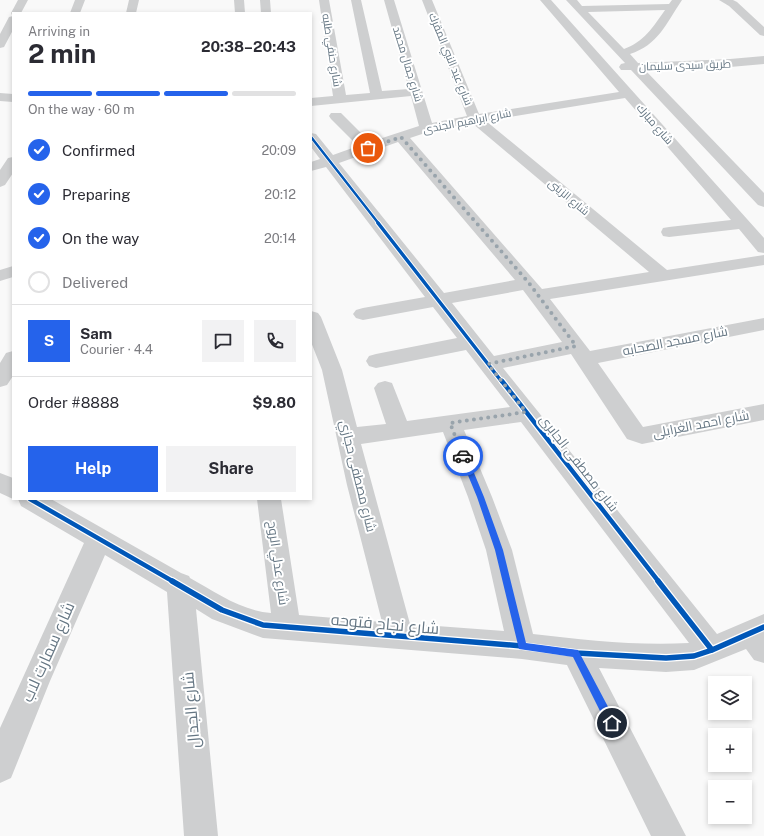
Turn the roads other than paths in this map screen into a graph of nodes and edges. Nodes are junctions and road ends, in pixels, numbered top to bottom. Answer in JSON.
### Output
{"nodes":[{"id":1,"x":23,"y":0,"type":"edge"},
{"id":2,"x":80,"y":0,"type":"edge"},
{"id":3,"x":134,"y":0,"type":"edge"},
{"id":4,"x":239,"y":0,"type":"edge"},
{"id":5,"x":265,"y":0,"type":"edge"},
{"id":6,"x":324,"y":0,"type":"edge"},
{"id":7,"x":356,"y":0,"type":"edge"},
{"id":8,"x":389,"y":0,"type":"edge"},
{"id":9,"x":427,"y":0,"type":"edge"},
{"id":10,"x":545,"y":0,"type":"edge"},
{"id":11,"x":724,"y":0,"type":"edge"},
{"id":12,"x":575,"y":4,"type":"edge"},
{"id":13,"x":674,"y":4,"type":"edge"},
{"id":14,"x":17,"y":12,"type":"edge"},
{"id":15,"x":75,"y":12,"type":"edge"},
{"id":16,"x":131,"y":12,"type":"edge"},
{"id":17,"x":240,"y":12,"type":"edge"},
{"id":18,"x":266,"y":12,"type":"edge"},
{"id":19,"x":12,"y":21,"type":"edge"},
{"id":20,"x":764,"y":33,"type":"edge"},
{"id":21,"x":0,"y":45,"type":"edge"},
{"id":22,"x":622,"y":53,"type":"junction"},
{"id":23,"x":764,"y":60,"type":"edge"},
{"id":24,"x":672,"y":66,"type":"junction"},
{"id":25,"x":634,"y":67,"type":"junction"},
{"id":26,"x":605,"y":68,"type":"junction"},
{"id":27,"x":681,"y":75,"type":"dead end"},
{"id":28,"x":664,"y":81,"type":"dead end"},
{"id":29,"x":650,"y":82,"type":"junction"},
{"id":30,"x":624,"y":90,"type":"junction"},
{"id":31,"x":417,"y":92,"type":"junction"},
{"id":32,"x":377,"y":96,"type":"junction"},
{"id":33,"x":0,"y":97,"type":"edge"},
{"id":34,"x":12,"y":98,"type":"edge"},
{"id":35,"x":340,"y":99,"type":"junction"},
{"id":36,"x":312,"y":102,"type":"edge"},
{"id":37,"x":336,"y":116,"type":"dead end"},
{"id":38,"x":474,"y":118,"type":"junction"},
{"id":39,"x":427,"y":128,"type":"junction"},
{"id":40,"x":401,"y":137,"type":"junction"},
{"id":41,"x":312,"y":140,"type":"edge"},
{"id":42,"x":368,"y":148,"type":"junction"},
{"id":43,"x":12,"y":163,"type":"edge"},
{"id":44,"x":320,"y":164,"type":"edge"},
{"id":45,"x":0,"y":182,"type":"edge"},
{"id":46,"x":764,"y":202,"type":"edge"},
{"id":47,"x":743,"y":224,"type":"junction"},
{"id":48,"x":669,"y":232,"type":"dead end"},
{"id":49,"x":764,"y":248,"type":"edge"},
{"id":50,"x":764,"y":260,"type":"edge"},
{"id":51,"x":12,"y":271,"type":"edge"},
{"id":52,"x":0,"y":276,"type":"edge"},
{"id":53,"x":664,"y":276,"type":"junction"},
{"id":54,"x":534,"y":289,"type":"junction"},
{"id":55,"x":438,"y":300,"type":"junction"},
{"id":56,"x":363,"y":314,"type":"dead end"},
{"id":57,"x":312,"y":320,"type":"edge"},
{"id":58,"x":764,"y":324,"type":"edge"},
{"id":59,"x":471,"y":342,"type":"junction"},
{"id":60,"x":12,"y":347,"type":"edge"},
{"id":61,"x":0,"y":348,"type":"edge"},
{"id":62,"x":581,"y":352,"type":"junction"},
{"id":63,"x":12,"y":360,"type":"edge"},
{"id":64,"x":376,"y":361,"type":"dead end"},
{"id":65,"x":488,"y":364,"type":"junction"},
{"id":66,"x":0,"y":380,"type":"edge"},
{"id":67,"x":385,"y":388,"type":"dead end"},
{"id":68,"x":526,"y":412,"type":"junction"},
{"id":69,"x":764,"y":412,"type":"edge"},
{"id":70,"x":450,"y":423,"type":"junction"},
{"id":71,"x":400,"y":430,"type":"junction"},
{"id":72,"x":348,"y":437,"type":"junction"},
{"id":73,"x":0,"y":482,"type":"edge"},
{"id":74,"x":12,"y":488,"type":"edge"},
{"id":75,"x":32,"y":500,"type":"edge"},
{"id":76,"x":269,"y":500,"type":"edge"},
{"id":77,"x":99,"y":539,"type":"junction"},
{"id":78,"x":180,"y":584,"type":"junction"},
{"id":79,"x":286,"y":628,"type":"junction"},
{"id":80,"x":400,"y":637,"type":"junction"},
{"id":81,"x":760,"y":637,"type":"edge"},
{"id":82,"x":522,"y":646,"type":"junction"},
{"id":83,"x":712,"y":650,"type":"junction"},
{"id":84,"x":576,"y":653,"type":"junction"},
{"id":85,"x":0,"y":767,"type":"edge"},
{"id":86,"x":201,"y":836,"type":"edge"},
{"id":87,"x":669,"y":836,"type":"edge"}],
"edges":[{"from":1,"to":14,"type":"street"},
{"from":2,"to":15,"type":"street"},
{"from":3,"to":16,"type":"street"},
{"from":4,"to":17,"type":"street"},
{"from":5,"to":18,"type":"street"},
{"from":6,"to":35,"type":"street","name":"شارع حنفي طلبه"},
{"from":7,"to":32,"type":"street"},
{"from":8,"to":31,"type":"street","name":"شارع جمال محمد"},
{"from":9,"to":38,"type":"street","name":"شارع عبد النبي المقرك"},
{"from":10,"to":26,"type":"street","name":"شارع مبارك"},
{"from":11,"to":20,"type":"street"},
{"from":12,"to":13,"type":"street"},
{"from":12,"to":22,"type":"street","name":"شارع مبارك"},
{"from":13,"to":22,"type":"street"},
{"from":19,"to":21,"type":"street"},
{"from":22,"to":25,"type":"street","name":"شارع مبارك"},
{"from":23,"to":24,"type":"street","name":"طريق سيدى سليمان"},
{"from":24,"to":25,"type":"street","name":"طريق سيدى سليمان"},
{"from":24,"to":27,"type":"street"},
{"from":25,"to":26,"type":"street","name":"طريق سيدى سليمان"},
{"from":25,"to":29,"type":"street","name":"شارع مبارك"},
{"from":26,"to":30,"type":"street","name":"شارع مبارك"},
{"from":28,"to":29,"type":"street","name":"طريق سيدى سليمان"},
{"from":29,"to":30,"type":"street","name":"طريق سيدى سليمان"},
{"from":29,"to":46,"type":"street","name":"شارع مبارك"},
{"from":30,"to":38,"type":"street","name":"شارع ابراهيم الجندى"},
{"from":30,"to":47,"type":"street","name":"شارع مبارك"},
{"from":31,"to":32,"type":"street"},
{"from":31,"to":39,"type":"street","name":"شارع جمال محمد"},
{"from":32,"to":35,"type":"street"},
{"from":33,"to":34,"type":"street"},
{"from":35,"to":36,"type":"street"},
{"from":37,"to":42,"type":"street"},
{"from":38,"to":39,"type":"street","name":"شارع ابراهيم الجندى"},
{"from":38,"to":53,"type":"street","name":"شارع الزينى"},
{"from":39,"to":40,"type":"street","name":"شارع ابراهيم الجندى"},
{"from":40,"to":42,"type":"street","name":"شارع ابراهيم الجندى"},
{"from":40,"to":54,"type":"street"},
{"from":41,"to":44,"type":"street","name":"شارع مصطفى الجابرى"},
{"from":42,"to":44,"type":"street","name":"شارع ابراهيم الجندى"},
{"from":43,"to":45,"type":"street"},
{"from":44,"to":55,"type":"street","name":"شارع مصطفى الجابرى"},
{"from":47,"to":48,"type":"street"},
{"from":47,"to":49,"type":"street","name":"شارع مبارك"},
{"from":50,"to":53,"type":"street"},
{"from":51,"to":52,"type":"street"},
{"from":53,"to":54,"type":"street"},
{"from":54,"to":55,"type":"street"},
{"from":54,"to":62,"type":"street"},
{"from":55,"to":56,"type":"street"},
{"from":55,"to":59,"type":"street","name":"شارع مصطفى الجابرى"},
{"from":57,"to":72,"type":"street","name":"شارع مصطفى حجازي"},
{"from":58,"to":62,"type":"street","name":"شارع مسجد الصحابه"},
{"from":59,"to":64,"type":"street"},
{"from":59,"to":65,"type":"street","name":"شارع مصطفى الجابرى"},
{"from":60,"to":61,"type":"street"},
{"from":62,"to":65,"type":"street","name":"شارع مسجد الصحابه"},
{"from":62,"to":69,"type":"street","name":"شارع احمد الغرابلى"},
{"from":63,"to":66,"type":"street"},
{"from":65,"to":68,"type":"street","name":"شارع مصطفى الجابرى"},
{"from":67,"to":71,"type":"street"},
{"from":68,"to":70,"type":"street"},
{"from":68,"to":83,"type":"street","name":"شارع مصطفى الجابرى"},
{"from":70,"to":71,"type":"street"},
{"from":70,"to":82,"type":"street"},
{"from":71,"to":72,"type":"street"},
{"from":72,"to":80,"type":"street","name":"شارع مصطفى حجازي"},
{"from":73,"to":74,"type":"street"},
{"from":75,"to":77,"type":"street","name":"شارع نجاح فتوحه"},
{"from":76,"to":79,"type":"street","name":"شارع عدلي الروح"},
{"from":77,"to":78,"type":"street","name":"شارع نجاح فتوحه"},
{"from":77,"to":85,"type":"street","name":"شارع سمارت لاب"},
{"from":78,"to":79,"type":"street","name":"شارع نجاح فتوحه"},
{"from":78,"to":86,"type":"street","name":"شارع الجدال"},
{"from":79,"to":80,"type":"street","name":"شارع نجاح فتوحه"},
{"from":80,"to":82,"type":"street","name":"شارع نجاح فتوحه"},
{"from":81,"to":83,"type":"street","name":"شارع نجاح فتوحه"},
{"from":82,"to":84,"type":"street","name":"شارع نجاح فتوحه"},
{"from":83,"to":84,"type":"street","name":"شارع نجاح فتوحه"},
{"from":84,"to":87,"type":"street"}]}
